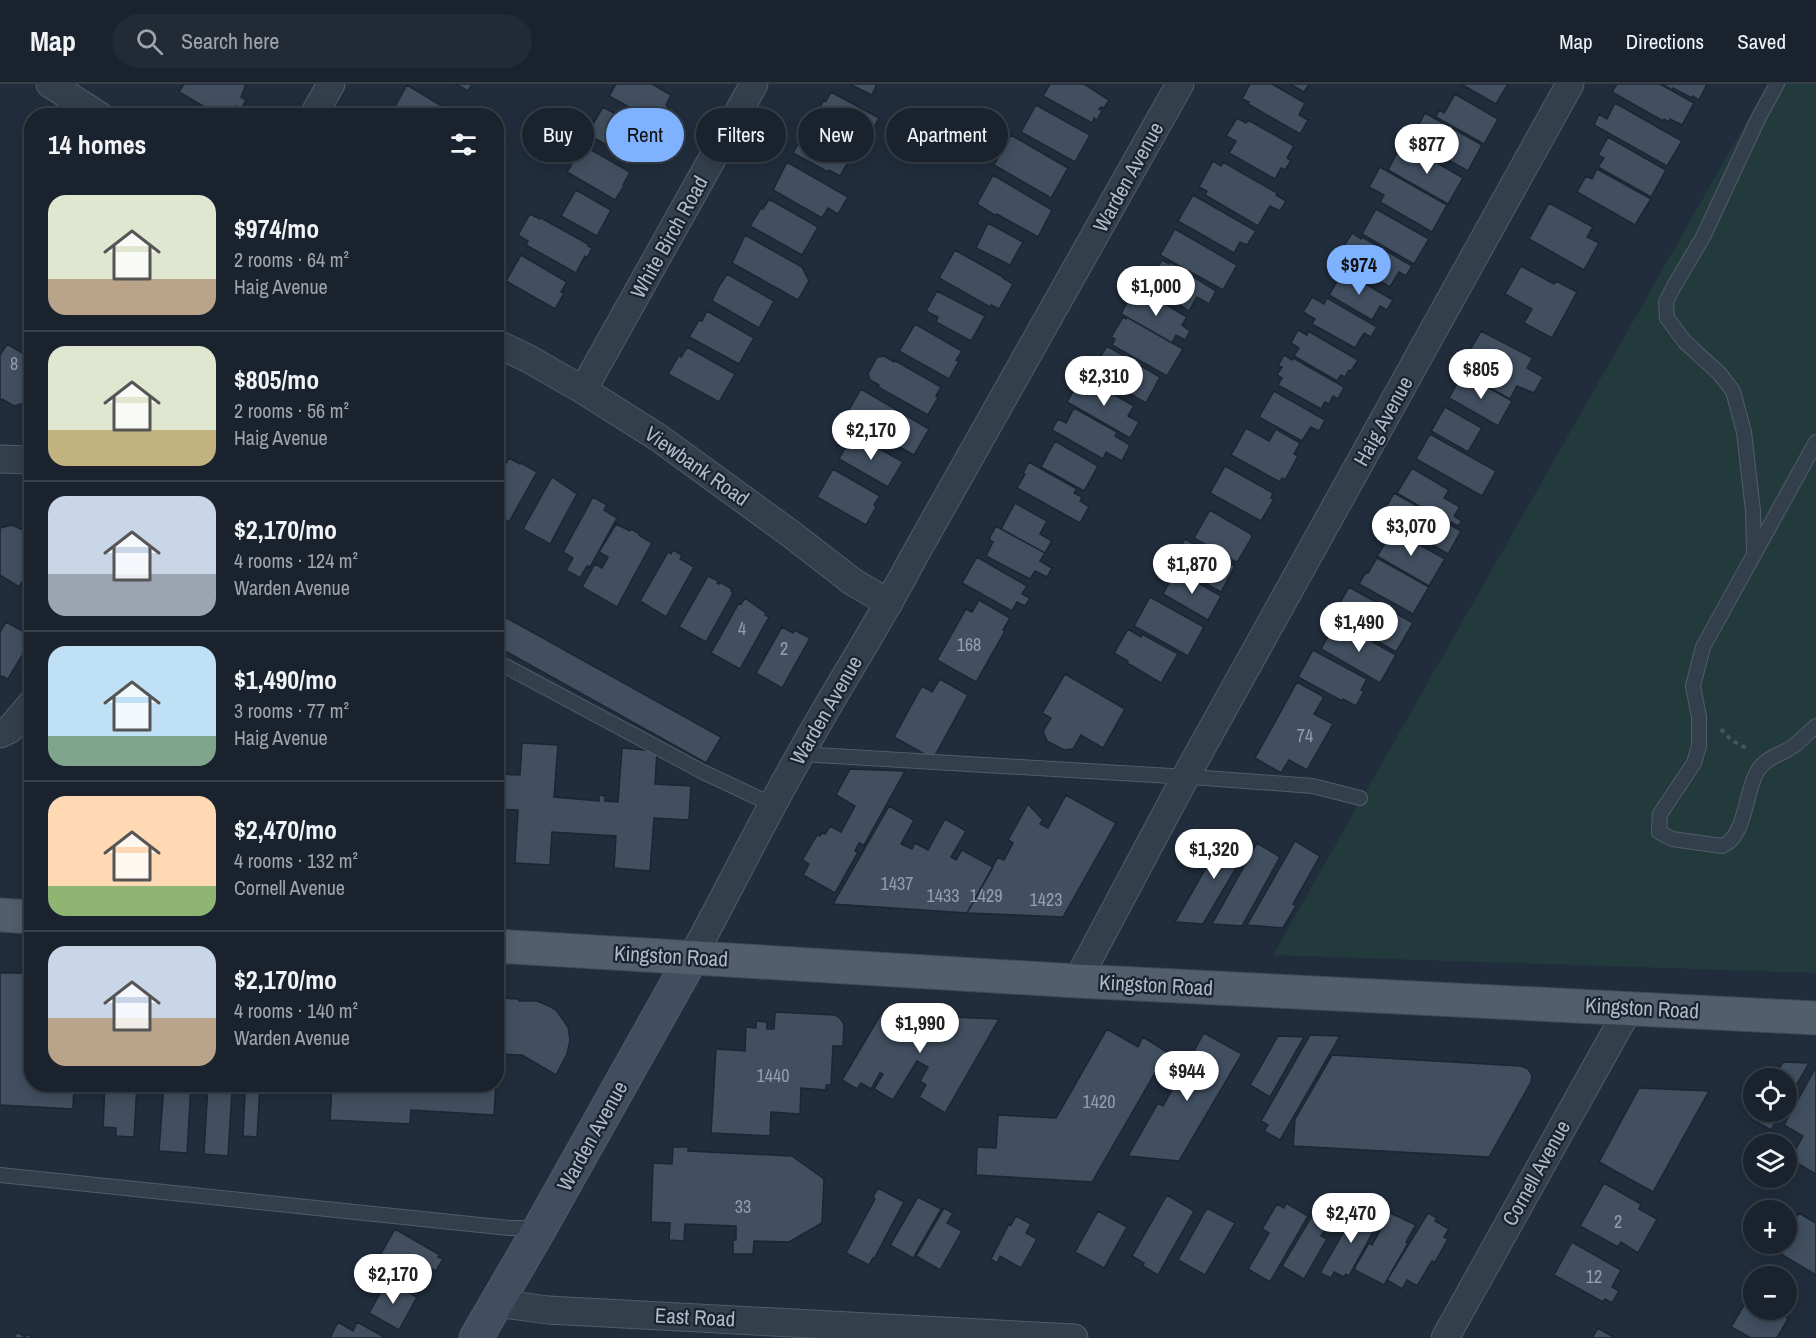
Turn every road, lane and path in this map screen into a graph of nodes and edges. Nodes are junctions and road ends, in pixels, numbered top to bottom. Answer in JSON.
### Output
{"nodes":[{"id":1,"x":50,"y":84,"type":"edge"},
{"id":2,"x":330,"y":84,"type":"edge"},
{"id":3,"x":754,"y":84,"type":"edge"},
{"id":4,"x":1180,"y":84,"type":"edge"},
{"id":5,"x":1570,"y":84,"type":"edge"},
{"id":6,"x":1777,"y":84,"type":"edge"},
{"id":7,"x":88,"y":108,"type":"edge"},
{"id":8,"x":317,"y":108,"type":"edge"},
{"id":9,"x":504,"y":347,"type":"edge"},
{"id":10,"x":583,"y":390,"type":"junction"},
{"id":11,"x":1816,"y":442,"type":"edge"},
{"id":12,"x":0,"y":459,"type":"edge"},
{"id":13,"x":24,"y":460,"type":"edge"},
{"id":14,"x":1754,"y":556,"type":"junction"},
{"id":15,"x":889,"y":603,"type":"junction"},
{"id":16,"x":504,"y":665,"type":"edge"},
{"id":17,"x":24,"y":712,"type":"edge"},
{"id":18,"x":1699,"y":717,"type":"junction"},
{"id":19,"x":1816,"y":726,"type":"edge"},
{"id":20,"x":0,"y":734,"type":"edge"},
{"id":21,"x":800,"y":754,"type":"junction"},
{"id":22,"x":1772,"y":756,"type":"junction"},
{"id":23,"x":1186,"y":776,"type":"junction"},
{"id":24,"x":1360,"y":798,"type":"dead end"},
{"id":25,"x":773,"y":805,"type":"junction"},
{"id":26,"x":0,"y":915,"type":"edge"},
{"id":27,"x":24,"y":916,"type":"edge"},
{"id":28,"x":504,"y":946,"type":"edge"},
{"id":29,"x":692,"y":957,"type":"junction"},
{"id":30,"x":1077,"y":981,"type":"junction"},
{"id":31,"x":1629,"y":1008,"type":"junction"},
{"id":32,"x":1816,"y":1018,"type":"edge"},
{"id":33,"x":0,"y":1175,"type":"edge"},
{"id":34,"x":540,"y":1228,"type":"junction"},
{"id":35,"x":496,"y":1303,"type":"junction"},
{"id":36,"x":476,"y":1338,"type":"edge"},
{"id":37,"x":1074,"y":1338,"type":"edge"},
{"id":38,"x":1445,"y":1338,"type":"edge"}],
"edges":[{"from":1,"to":7,"type":"street"},
{"from":2,"to":8,"type":"street"},
{"from":3,"to":10,"type":"street","name":"White Birch Road"},
{"from":4,"to":15,"type":"street","name":"Warden Avenue"},
{"from":5,"to":23,"type":"street","name":"Haig Avenue"},
{"from":6,"to":14,"type":"lane"},
{"from":9,"to":10,"type":"street","name":"Viewbank Road"},
{"from":10,"to":15,"type":"street","name":"Viewbank Road"},
{"from":11,"to":14,"type":"lane"},
{"from":12,"to":13,"type":"street"},
{"from":14,"to":18,"type":"lane"},
{"from":15,"to":21,"type":"street","name":"Warden Avenue"},
{"from":16,"to":25,"type":"lane"},
{"from":17,"to":20,"type":"street"},
{"from":18,"to":22,"type":"path"},
{"from":18,"to":22,"type":"lane"},
{"from":19,"to":22,"type":"lane"},
{"from":21,"to":23,"type":"lane"},
{"from":21,"to":25,"type":"street","name":"Warden Avenue"},
{"from":23,"to":24,"type":"lane"},
{"from":23,"to":30,"type":"street","name":"Haig Avenue"},
{"from":25,"to":29,"type":"street","name":"Warden Avenue"},
{"from":26,"to":27,"type":"main road"},
{"from":28,"to":29,"type":"main road","name":"Kingston Road"},
{"from":29,"to":30,"type":"main road","name":"Kingston Road"},
{"from":29,"to":34,"type":"main road","name":"Warden Avenue"},
{"from":30,"to":31,"type":"main road","name":"Kingston Road"},
{"from":31,"to":32,"type":"main road","name":"Kingston Road"},
{"from":31,"to":38,"type":"street","name":"Cornell Avenue"},
{"from":33,"to":34,"type":"lane"},
{"from":34,"to":35,"type":"main road","name":"Warden Avenue"},
{"from":35,"to":36,"type":"main road","name":"Warden Avenue"},
{"from":35,"to":37,"type":"street","name":"East Road"}]}
